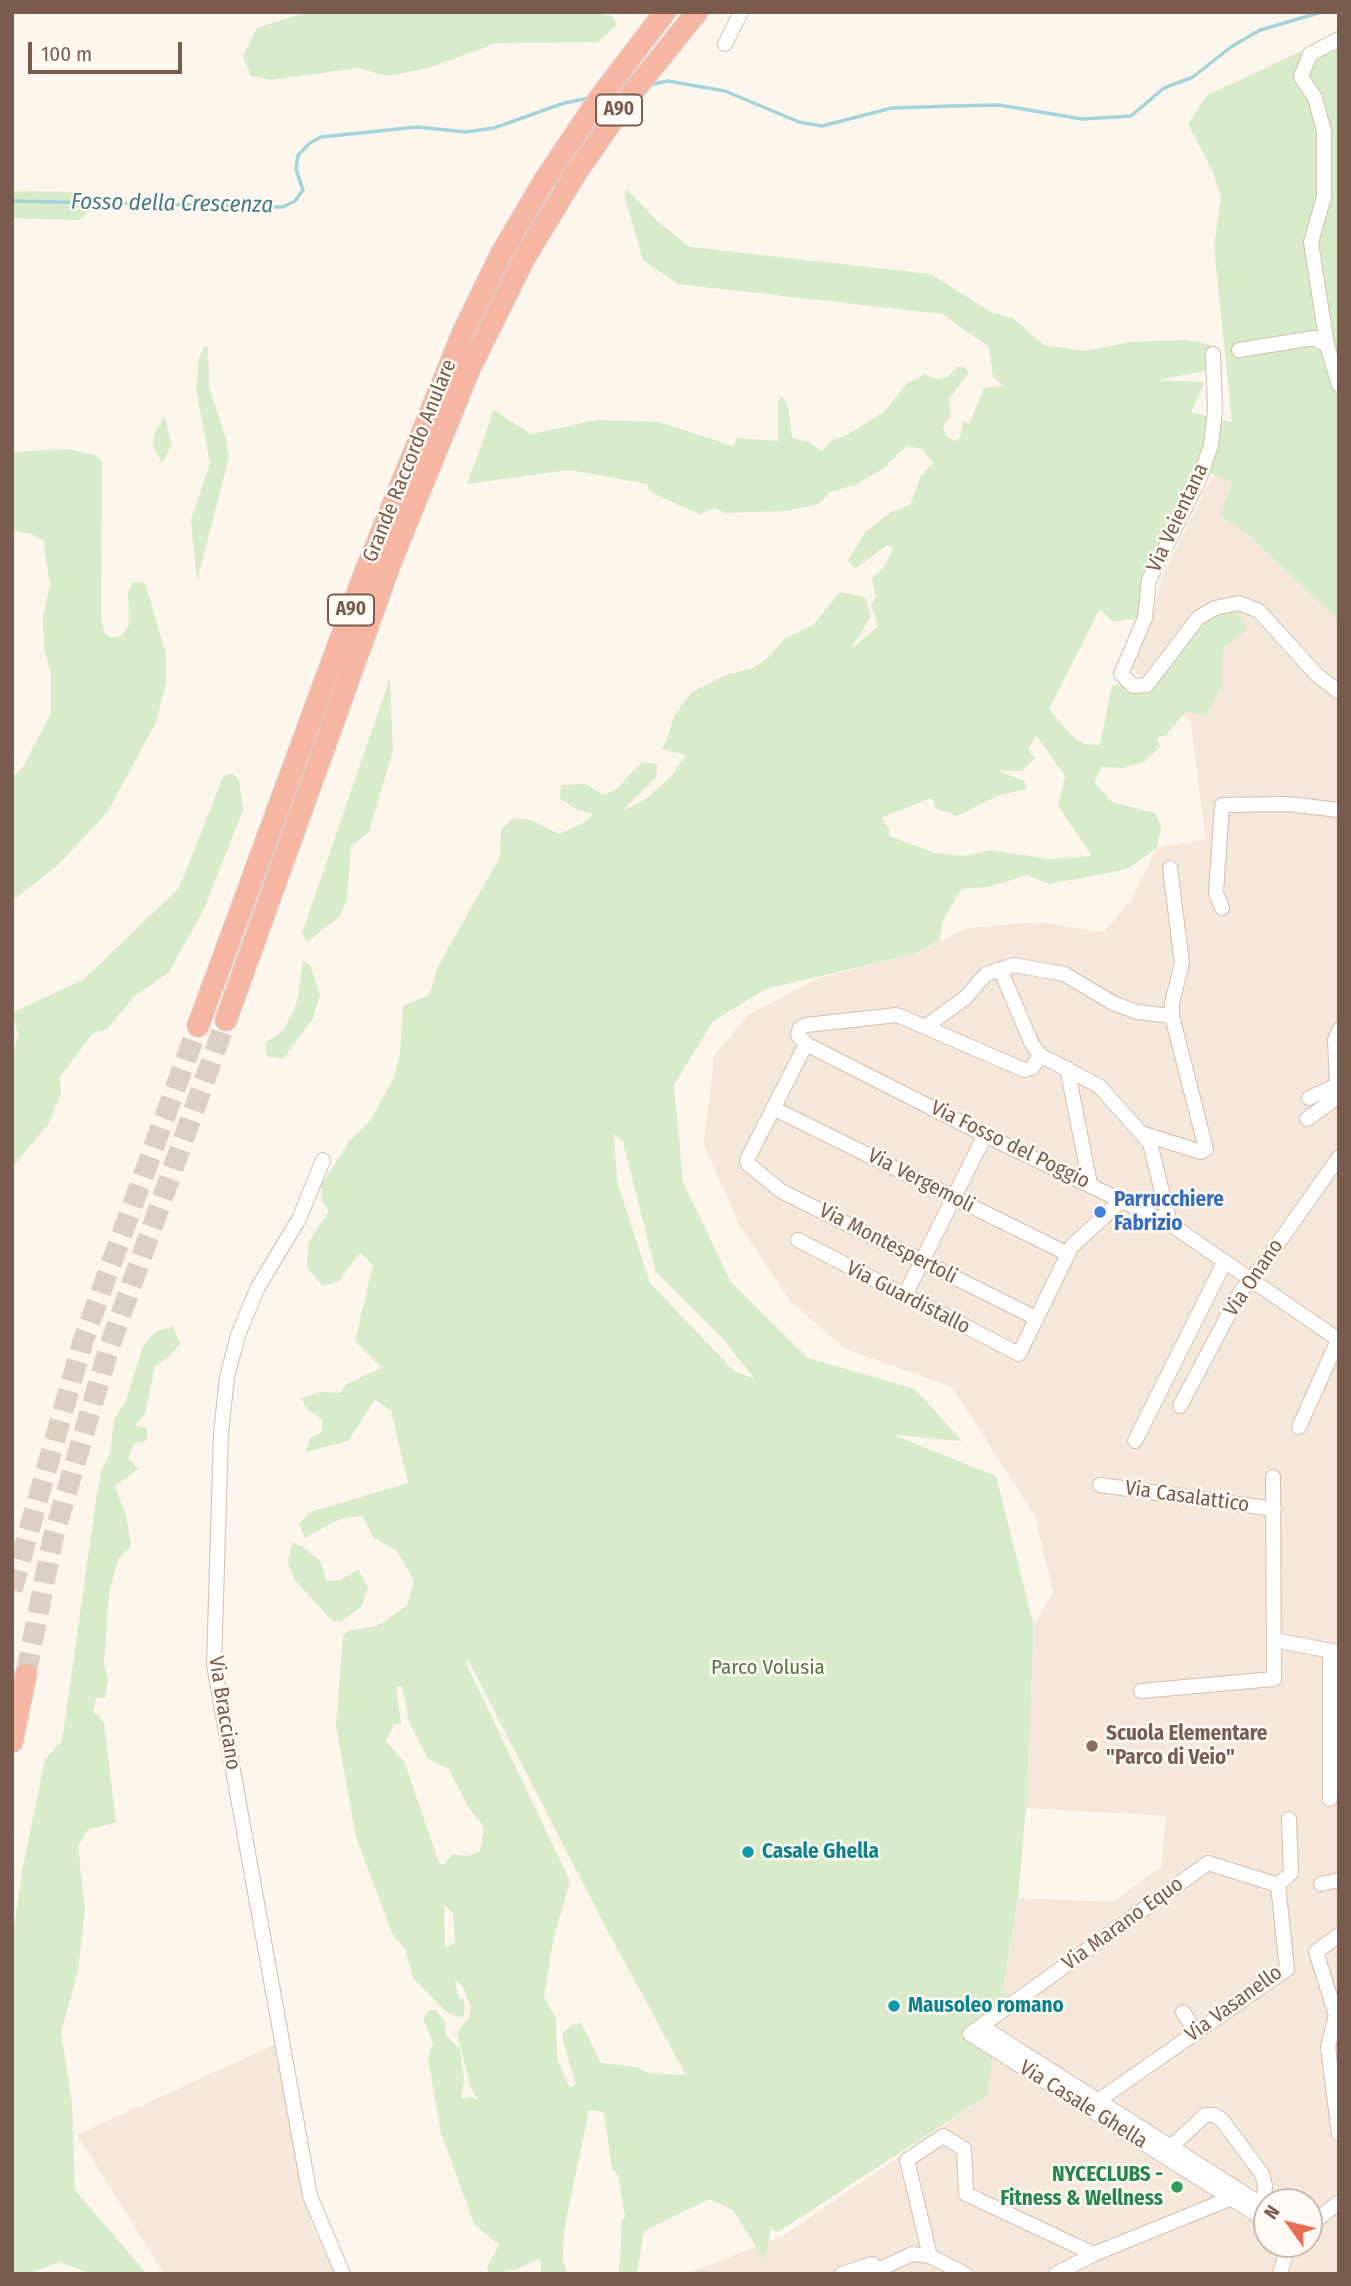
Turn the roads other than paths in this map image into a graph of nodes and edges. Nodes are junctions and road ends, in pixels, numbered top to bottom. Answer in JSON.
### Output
{"nodes":[{"id":1,"x":665,"y":12,"type":"edge"},
{"id":2,"x":697,"y":12,"type":"edge"},
{"id":3,"x":741,"y":12,"type":"edge"},
{"id":4,"x":1339,"y":39,"type":"edge"},
{"id":5,"x":725,"y":44,"type":"dead end"},
{"id":6,"x":1327,"y":345,"type":"junction"},
{"id":7,"x":1239,"y":350,"type":"dead end"},
{"id":8,"x":1213,"y":354,"type":"dead end"},
{"id":9,"x":1339,"y":385,"type":"edge"},
{"id":10,"x":1339,"y":692,"type":"edge"},
{"id":11,"x":1339,"y":810,"type":"edge"},
{"id":12,"x":1170,"y":867,"type":"dead end"},
{"id":13,"x":1222,"y":908,"type":"dead end"},
{"id":14,"x":1000,"y":969,"type":"junction"},
{"id":15,"x":1172,"y":1016,"type":"junction"},
{"id":16,"x":226,"y":1020,"type":"tunnel mouth"},
{"id":17,"x":198,"y":1026,"type":"tunnel mouth"},
{"id":18,"x":926,"y":1027,"type":"junction"},
{"id":19,"x":1339,"y":1030,"type":"edge"},
{"id":20,"x":803,"y":1037,"type":"junction"},
{"id":21,"x":1040,"y":1055,"type":"junction"},
{"id":22,"x":1067,"y":1068,"type":"junction"},
{"id":23,"x":1339,"y":1096,"type":"edge"},
{"id":24,"x":1310,"y":1098,"type":"dead end"},
{"id":25,"x":773,"y":1108,"type":"junction"},
{"id":26,"x":1307,"y":1119,"type":"dead end"},
{"id":27,"x":1144,"y":1134,"type":"junction"},
{"id":28,"x":985,"y":1135,"type":"junction"},
{"id":29,"x":1339,"y":1157,"type":"edge"},
{"id":30,"x":323,"y":1160,"type":"dead end"},
{"id":31,"x":1090,"y":1184,"type":"junction"},
{"id":32,"x":953,"y":1198,"type":"junction"},
{"id":33,"x":1121,"y":1200,"type":"junction"},
{"id":34,"x":1170,"y":1224,"type":"junction"},
{"id":35,"x":798,"y":1240,"type":"dead end"},
{"id":36,"x":1068,"y":1254,"type":"junction"},
{"id":37,"x":921,"y":1261,"type":"junction"},
{"id":38,"x":1224,"y":1263,"type":"junction"},
{"id":39,"x":1250,"y":1280,"type":"junction"},
{"id":40,"x":904,"y":1297,"type":"junction"},
{"id":41,"x":1036,"y":1318,"type":"junction"},
{"id":42,"x":1338,"y":1336,"type":"edge"},
{"id":43,"x":1180,"y":1406,"type":"dead end"},
{"id":44,"x":1299,"y":1427,"type":"dead end"},
{"id":45,"x":1135,"y":1441,"type":"dead end"},
{"id":46,"x":1273,"y":1477,"type":"dead end"},
{"id":47,"x":1100,"y":1485,"type":"dead end"},
{"id":48,"x":1274,"y":1509,"type":"junction"},
{"id":49,"x":1274,"y":1640,"type":"junction"},
{"id":50,"x":1335,"y":1651,"type":"edge"},
{"id":51,"x":26,"y":1674,"type":"tunnel mouth"},
{"id":52,"x":1141,"y":1691,"type":"dead end"},
{"id":53,"x":12,"y":1742,"type":"edge"},
{"id":54,"x":1330,"y":1799,"type":"dead end"},
{"id":55,"x":1289,"y":1819,"type":"dead end"},
{"id":56,"x":1339,"y":1880,"type":"edge"},
{"id":57,"x":1321,"y":1884,"type":"dead end"},
{"id":58,"x":1278,"y":1885,"type":"junction"},
{"id":59,"x":1339,"y":1935,"type":"edge"},
{"id":60,"x":1183,"y":2012,"type":"dead end"},
{"id":61,"x":1338,"y":2015,"type":"edge"},
{"id":62,"x":975,"y":2030,"type":"joint"},
{"id":63,"x":1196,"y":2032,"type":"junction"},
{"id":64,"x":1094,"y":2103,"type":"junction"},
{"id":65,"x":1339,"y":2134,"type":"edge"},
{"id":66,"x":1172,"y":2146,"type":"junction"},
{"id":67,"x":1265,"y":2188,"type":"edge"},
{"id":68,"x":1238,"y":2195,"type":"junction"},
{"id":69,"x":1253,"y":2202,"type":"edge"},
{"id":70,"x":1339,"y":2202,"type":"edge"},
{"id":71,"x":1253,"y":2208,"type":"edge"},
{"id":72,"x":1323,"y":2215,"type":"edge"},
{"id":73,"x":1094,"y":2254,"type":"junction"},
{"id":74,"x":930,"y":2256,"type":"junction"},
{"id":75,"x":343,"y":2274,"type":"edge"},
{"id":76,"x":842,"y":2274,"type":"edge"},
{"id":77,"x":965,"y":2274,"type":"edge"},
{"id":78,"x":1056,"y":2274,"type":"edge"}],
"edges":[{"from":1,"to":17,"type":"highway","name":"Grande Raccordo Anulare","number":"A90"},
{"from":2,"to":16,"type":"highway","name":"Grande Raccordo Anulare","number":"A90"},
{"from":3,"to":5,"type":"street"},
{"from":4,"to":6,"type":"street"},
{"from":6,"to":7,"type":"street"},
{"from":6,"to":9,"type":"street"},
{"from":8,"to":10,"type":"street","name":"Via Veientana"},
{"from":11,"to":13,"type":"street"},
{"from":12,"to":15,"type":"street"},
{"from":14,"to":15,"type":"street"},
{"from":14,"to":18,"type":"street"},
{"from":14,"to":21,"type":"street"},
{"from":15,"to":27,"type":"street"},
{"from":18,"to":20,"type":"street"},
{"from":18,"to":21,"type":"street"},
{"from":19,"to":24,"type":"street"},
{"from":20,"to":25,"type":"street"},
{"from":20,"to":28,"type":"street","name":"Via Fosso del Poggio"},
{"from":21,"to":22,"type":"street"},
{"from":22,"to":27,"type":"street"},
{"from":22,"to":31,"type":"street"},
{"from":23,"to":26,"type":"street"},
{"from":25,"to":32,"type":"street","name":"Via Vergemoli"},
{"from":25,"to":37,"type":"street","name":"Via Montespertoli"},
{"from":27,"to":34,"type":"street"},
{"from":28,"to":31,"type":"street","name":"Via Fosso del Poggio"},
{"from":28,"to":32,"type":"street"},
{"from":29,"to":39,"type":"street","name":"Via Onano"},
{"from":30,"to":75,"type":"street","name":"Via Bracciano"},
{"from":31,"to":33,"type":"street","name":"Via Fosso del Poggio"},
{"from":32,"to":36,"type":"street","name":"Via Vergemoli"},
{"from":32,"to":37,"type":"street"},
{"from":33,"to":34,"type":"street","name":"Via Fosso del Poggio"},
{"from":33,"to":36,"type":"street"},
{"from":34,"to":38,"type":"street","name":"Via Fosso del Poggio"},
{"from":35,"to":40,"type":"street","name":"Via Guardistallo"},
{"from":36,"to":41,"type":"street"},
{"from":37,"to":40,"type":"street"},
{"from":37,"to":41,"type":"street","name":"Via Montespertoli"},
{"from":38,"to":39,"type":"street","name":"Via Fosso del Poggio"},
{"from":38,"to":45,"type":"street"},
{"from":39,"to":42,"type":"street","name":"Via Fosso del Poggio"},
{"from":39,"to":43,"type":"street","name":"Via Onano"},
{"from":40,"to":41,"type":"street","name":"Via Guardistallo"},
{"from":42,"to":44,"type":"street","name":"Via Fosso del Poggio"},
{"from":46,"to":48,"type":"street"},
{"from":47,"to":48,"type":"street","name":"Via Casalattico"},
{"from":48,"to":49,"type":"street"},
{"from":49,"to":50,"type":"street"},
{"from":49,"to":52,"type":"street"},
{"from":50,"to":54,"type":"street"},
{"from":51,"to":53,"type":"highway"},
{"from":55,"to":58,"type":"street"},
{"from":56,"to":57,"type":"street"},
{"from":58,"to":62,"type":"street","name":"Via Marano Equo"},
{"from":58,"to":63,"type":"street","name":"Via Vasanello"},
{"from":59,"to":61,"type":"street"},
{"from":60,"to":63,"type":"street"},
{"from":61,"to":65,"type":"street"},
{"from":62,"to":64,"type":"street","name":"Via Casale Ghella"},
{"from":63,"to":64,"type":"street","name":"Via Vasanello"},
{"from":64,"to":66,"type":"street","name":"Via Casale Ghella"},
{"from":64,"to":68,"type":"street","name":"Via Casale Ghella"},
{"from":66,"to":67,"type":"street"},
{"from":66,"to":68,"type":"street","name":"Via Casale Ghella"},
{"from":68,"to":69,"type":"street","name":"Via Casale Ghella"},
{"from":68,"to":71,"type":"street","name":"Via Casale Ghella"},
{"from":68,"to":73,"type":"street"},
{"from":70,"to":72,"type":"street"},
{"from":73,"to":74,"type":"street"},
{"from":73,"to":78,"type":"street"},
{"from":74,"to":76,"type":"street"},
{"from":74,"to":77,"type":"street"}]}
